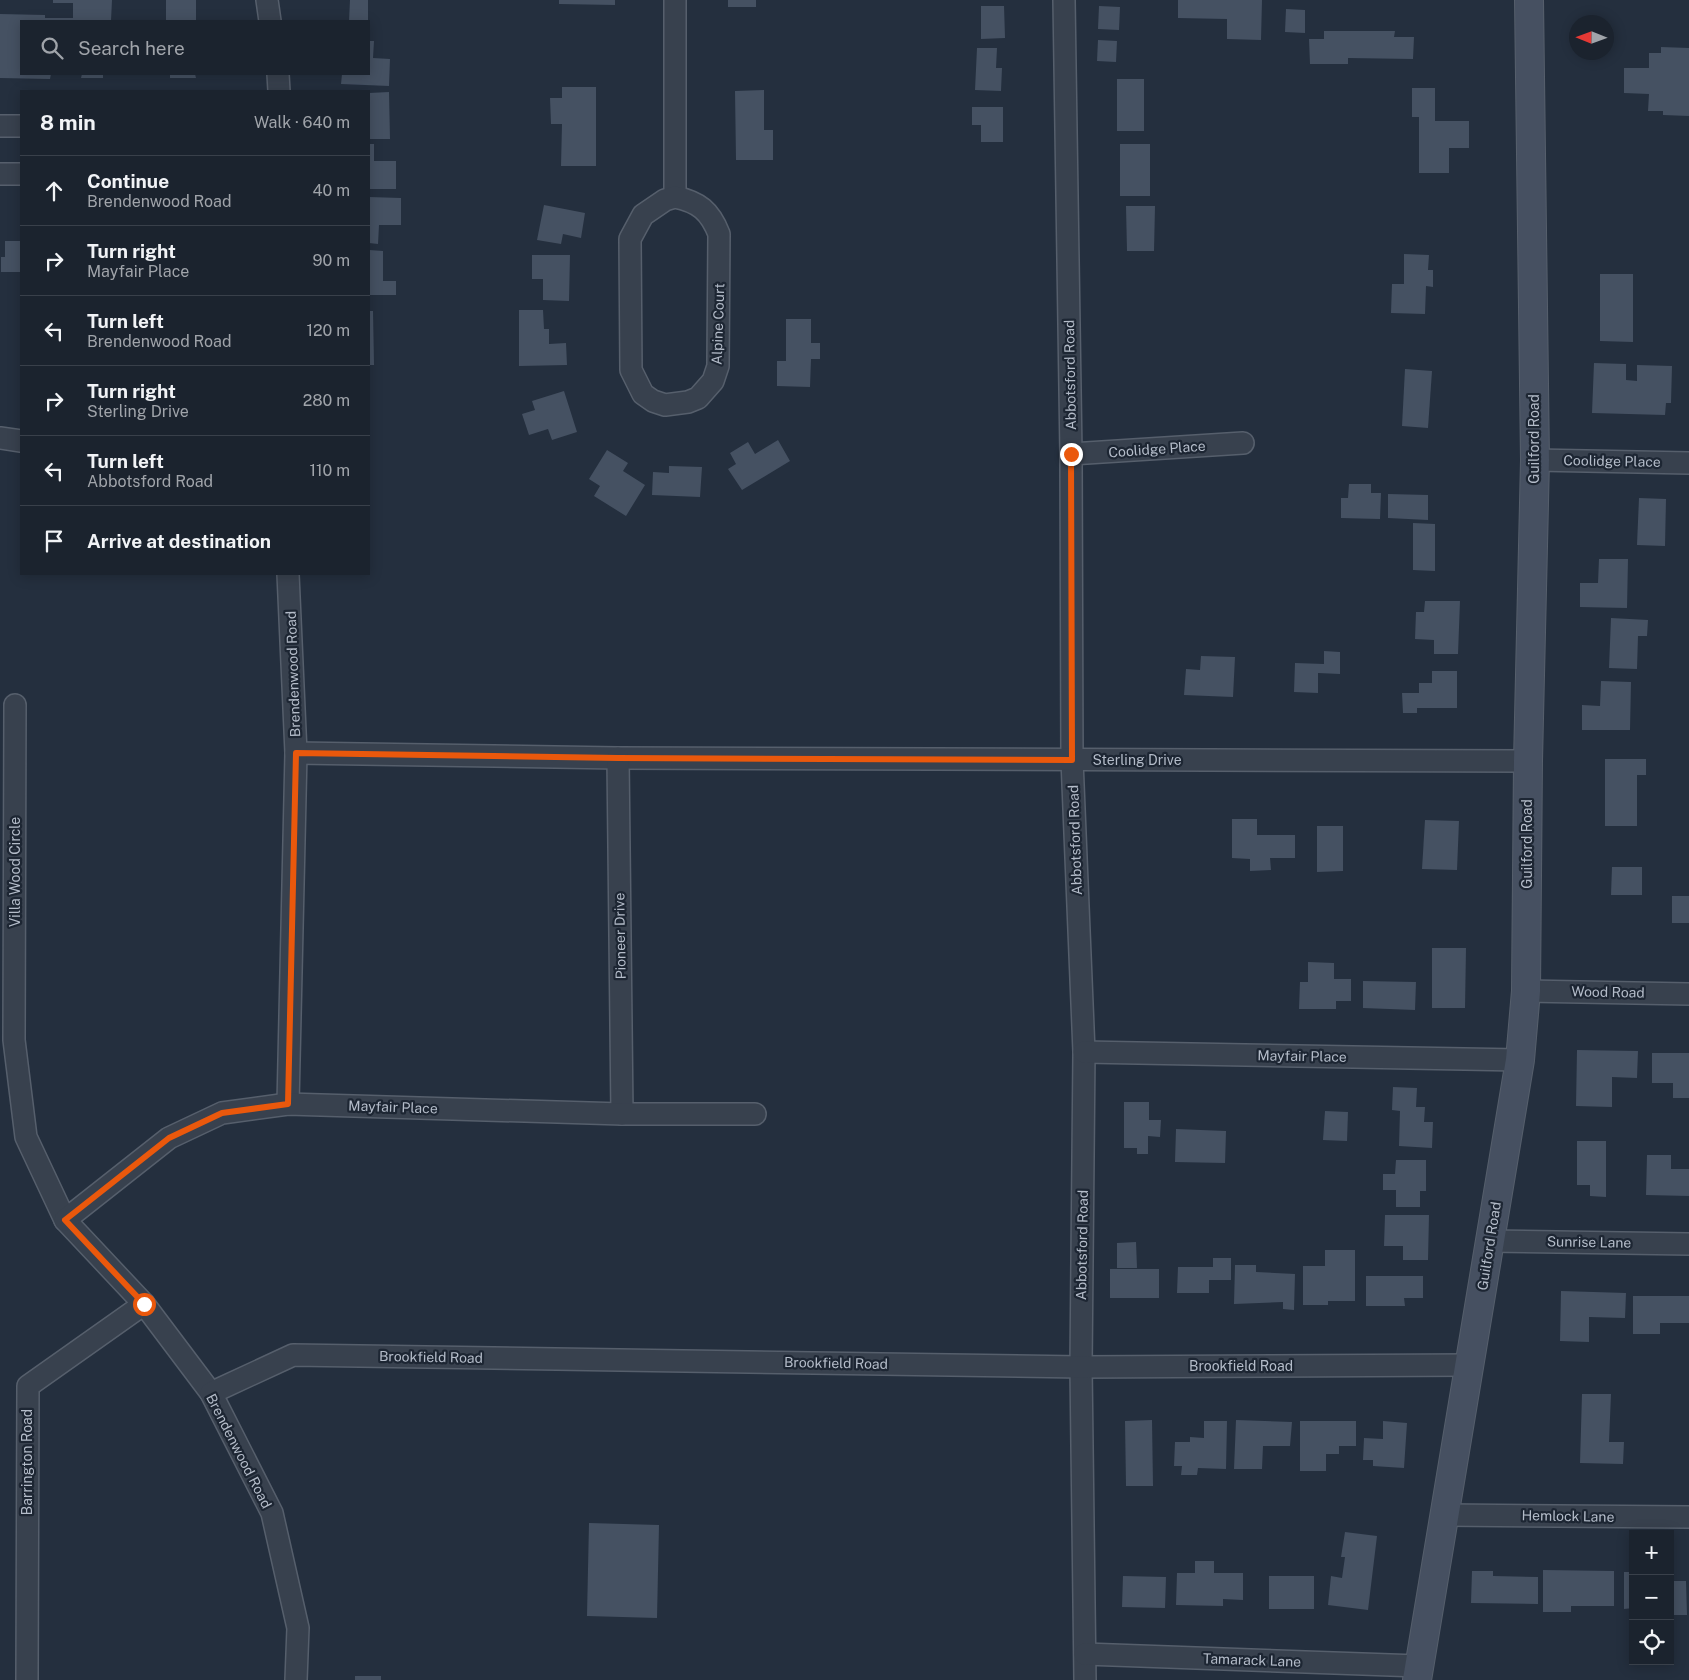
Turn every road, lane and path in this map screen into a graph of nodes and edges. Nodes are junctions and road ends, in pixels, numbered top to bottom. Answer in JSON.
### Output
{"nodes":[{"id":1,"x":267,"y":0,"type":"edge"},
{"id":2,"x":675,"y":0,"type":"edge"},
{"id":3,"x":1064,"y":0,"type":"edge"},
{"id":4,"x":1529,"y":0,"type":"edge"},
{"id":5,"x":270,"y":20,"type":"edge"},
{"id":6,"x":278,"y":75,"type":"edge"},
{"id":7,"x":279,"y":90,"type":"edge"},
{"id":8,"x":0,"y":126,"type":"edge"},
{"id":9,"x":20,"y":126,"type":"edge"},
{"id":10,"x":0,"y":174,"type":"edge"},
{"id":11,"x":20,"y":174,"type":"edge"},
{"id":12,"x":675,"y":197,"type":"junction"},
{"id":13,"x":0,"y":438,"type":"edge"},
{"id":14,"x":20,"y":441,"type":"edge"},
{"id":15,"x":1243,"y":443,"type":"dead end"},
{"id":16,"x":1071,"y":454,"type":"junction"},
{"id":17,"x":1535,"y":460,"type":"junction"},
{"id":18,"x":1689,"y":463,"type":"edge"},
{"id":19,"x":288,"y":575,"type":"edge"},
{"id":20,"x":16,"y":705,"type":"dead end"},
{"id":21,"x":296,"y":753,"type":"junction"},
{"id":22,"x":618,"y":758,"type":"junction"},
{"id":23,"x":1072,"y":760,"type":"junction"},
{"id":24,"x":1528,"y":761,"type":"junction"},
{"id":25,"x":1526,"y":991,"type":"junction"},
{"id":26,"x":1689,"y":994,"type":"edge"},
{"id":27,"x":7,"y":1040,"type":"edge"},
{"id":28,"x":1084,"y":1052,"type":"junction"},
{"id":29,"x":1520,"y":1060,"type":"junction"},
{"id":30,"x":288,"y":1104,"type":"junction"},
{"id":31,"x":622,"y":1114,"type":"junction"},
{"id":32,"x":755,"y":1114,"type":"dead end"},
{"id":33,"x":65,"y":1220,"type":"junction"},
{"id":34,"x":1490,"y":1241,"type":"junction"},
{"id":35,"x":1689,"y":1244,"type":"edge"},
{"id":36,"x":144,"y":1304,"type":"junction"},
{"id":37,"x":1470,"y":1365,"type":"junction"},
{"id":38,"x":1081,"y":1367,"type":"junction"},
{"id":39,"x":211,"y":1393,"type":"junction"},
{"id":40,"x":1446,"y":1515,"type":"junction"},
{"id":41,"x":1689,"y":1517,"type":"edge"},
{"id":42,"x":1086,"y":1654,"type":"junction"},
{"id":43,"x":1418,"y":1673,"type":"edge"},
{"id":44,"x":27,"y":1680,"type":"edge"},
{"id":45,"x":296,"y":1680,"type":"edge"},
{"id":46,"x":1085,"y":1680,"type":"edge"}],
"edges":[{"from":1,"to":5,"type":"street"},
{"from":2,"to":12,"type":"street"},
{"from":3,"to":16,"type":"street","name":"Abbotsford Road"},
{"from":4,"to":17,"type":"street","name":"Guilford Road"},
{"from":6,"to":7,"type":"street"},
{"from":8,"to":9,"type":"street"},
{"from":10,"to":11,"type":"street"},
{"from":12,"to":12,"type":"street","name":"Alpine Court"},
{"from":13,"to":14,"type":"street"},
{"from":15,"to":16,"type":"street","name":"Coolidge Place"},
{"from":16,"to":23,"type":"street","name":"Abbotsford Road"},
{"from":17,"to":18,"type":"street","name":"Coolidge Place"},
{"from":17,"to":24,"type":"street","name":"Guilford Road"},
{"from":19,"to":21,"type":"street","name":"Brendenwood Road"},
{"from":20,"to":27,"type":"street","name":"Villa Wood Circle"},
{"from":21,"to":22,"type":"street","name":"Sterling Drive"},
{"from":21,"to":30,"type":"street","name":"Brendenwood Road"},
{"from":22,"to":23,"type":"street","name":"Sterling Drive"},
{"from":22,"to":31,"type":"street","name":"Pioneer Drive"},
{"from":23,"to":24,"type":"street","name":"Sterling Drive"},
{"from":23,"to":28,"type":"street","name":"Abbotsford Road"},
{"from":24,"to":25,"type":"street","name":"Guilford Road"},
{"from":25,"to":26,"type":"street","name":"Wood Road"},
{"from":25,"to":29,"type":"street","name":"Guilford Road"},
{"from":27,"to":33,"type":"street","name":"Brendenwood Road"},
{"from":28,"to":29,"type":"street","name":"Mayfair Place"},
{"from":28,"to":38,"type":"street","name":"Abbotsford Road"},
{"from":29,"to":34,"type":"street","name":"Guilford Road"},
{"from":30,"to":31,"type":"street","name":"Mayfair Place"},
{"from":30,"to":33,"type":"street","name":"Mayfair Place"},
{"from":31,"to":32,"type":"street","name":"Mayfair Place"},
{"from":33,"to":36,"type":"street","name":"Brendenwood Road"},
{"from":34,"to":35,"type":"street","name":"Sunrise Lane"},
{"from":34,"to":37,"type":"street","name":"Guilford Road"},
{"from":36,"to":39,"type":"street","name":"Brendenwood Road"},
{"from":36,"to":44,"type":"street","name":"Barrington Road"},
{"from":37,"to":38,"type":"street","name":"Brookfield Road"},
{"from":37,"to":40,"type":"street","name":"Guilford Road"},
{"from":38,"to":39,"type":"street","name":"Brookfield Road"},
{"from":38,"to":42,"type":"street","name":"Abbotsford Road"},
{"from":39,"to":45,"type":"street","name":"Brendenwood Road"},
{"from":40,"to":41,"type":"street","name":"Hemlock Lane"},
{"from":40,"to":43,"type":"street","name":"Guilford Road"},
{"from":42,"to":43,"type":"street","name":"Tamarack Lane"},
{"from":42,"to":46,"type":"street","name":"Abbotsford Road"}]}
